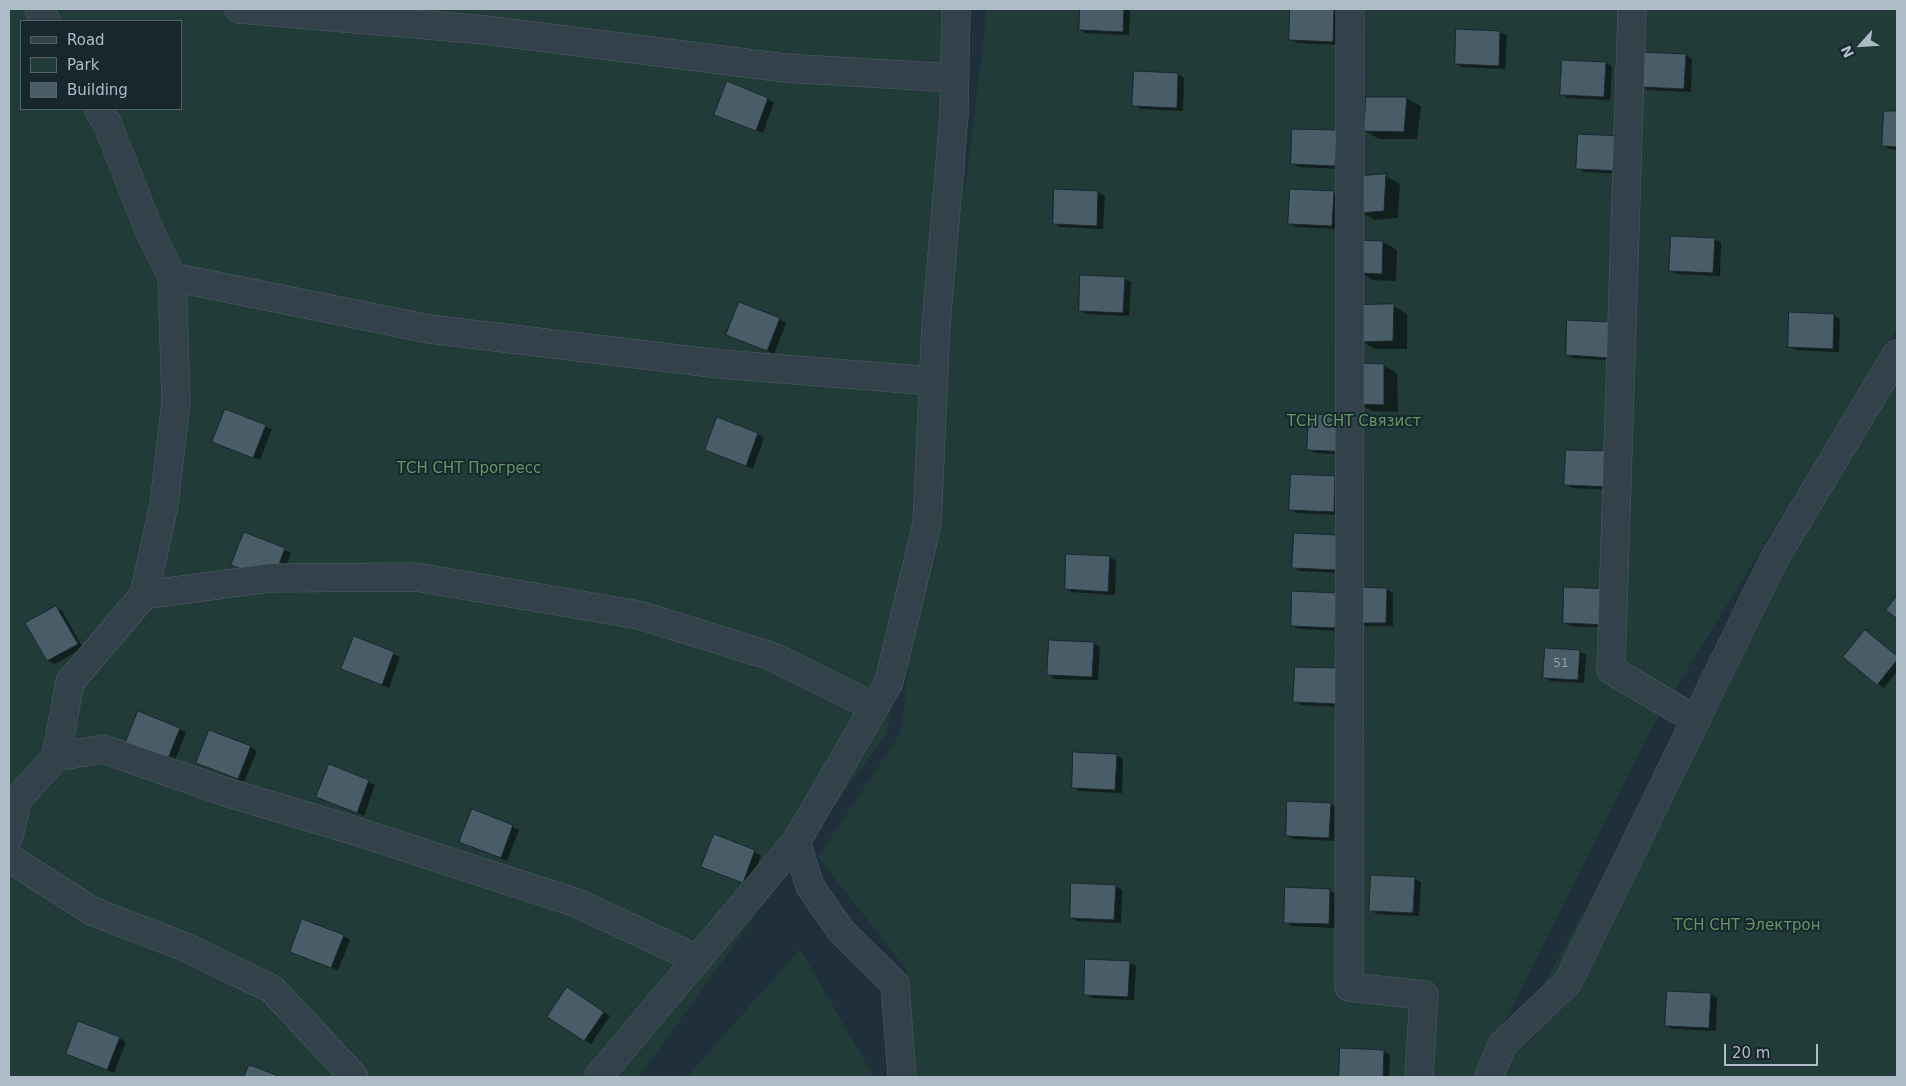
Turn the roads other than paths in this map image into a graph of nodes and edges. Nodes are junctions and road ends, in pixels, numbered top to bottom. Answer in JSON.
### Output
{"nodes":[{"id":1,"x":39,"y":9,"type":"edge"},
{"id":2,"x":239,"y":9,"type":"edge"},
{"id":3,"x":956,"y":9,"type":"edge"},
{"id":4,"x":1350,"y":9,"type":"edge"},
{"id":5,"x":1632,"y":9,"type":"edge"},
{"id":6,"x":45,"y":20,"type":"edge"},
{"id":7,"x":954,"y":78,"type":"junction"},
{"id":8,"x":99,"y":110,"type":"edge"},
{"id":9,"x":172,"y":277,"type":"junction"},
{"id":10,"x":1897,"y":354,"type":"edge"},
{"id":11,"x":933,"y":381,"type":"junction"},
{"id":12,"x":144,"y":596,"type":"junction"},
{"id":13,"x":874,"y":707,"type":"junction"},
{"id":14,"x":1696,"y":720,"type":"junction"},
{"id":15,"x":56,"y":757,"type":"junction"},
{"id":16,"x":9,"y":836,"type":"edge"},
{"id":17,"x":796,"y":842,"type":"junction"},
{"id":18,"x":9,"y":858,"type":"edge"},
{"id":19,"x":697,"y":959,"type":"junction"},
{"id":20,"x":354,"y":1077,"type":"edge"},
{"id":21,"x":598,"y":1077,"type":"edge"},
{"id":22,"x":902,"y":1077,"type":"edge"},
{"id":23,"x":1419,"y":1077,"type":"edge"},
{"id":24,"x":1490,"y":1077,"type":"edge"}],
"edges":[{"from":1,"to":6,"type":"lane"},
{"from":2,"to":7,"type":"lane"},
{"from":3,"to":7,"type":"lane"},
{"from":4,"to":23,"type":"lane"},
{"from":5,"to":14,"type":"lane"},
{"from":7,"to":11,"type":"lane"},
{"from":8,"to":9,"type":"lane"},
{"from":9,"to":11,"type":"lane"},
{"from":9,"to":12,"type":"lane"},
{"from":10,"to":14,"type":"lane"},
{"from":11,"to":13,"type":"lane"},
{"from":12,"to":13,"type":"lane"},
{"from":12,"to":15,"type":"lane"},
{"from":13,"to":17,"type":"lane"},
{"from":14,"to":24,"type":"lane"},
{"from":15,"to":16,"type":"lane"},
{"from":15,"to":19,"type":"lane"},
{"from":17,"to":19,"type":"lane"},
{"from":17,"to":22,"type":"lane"},
{"from":18,"to":20,"type":"lane"},
{"from":19,"to":21,"type":"lane"}]}
